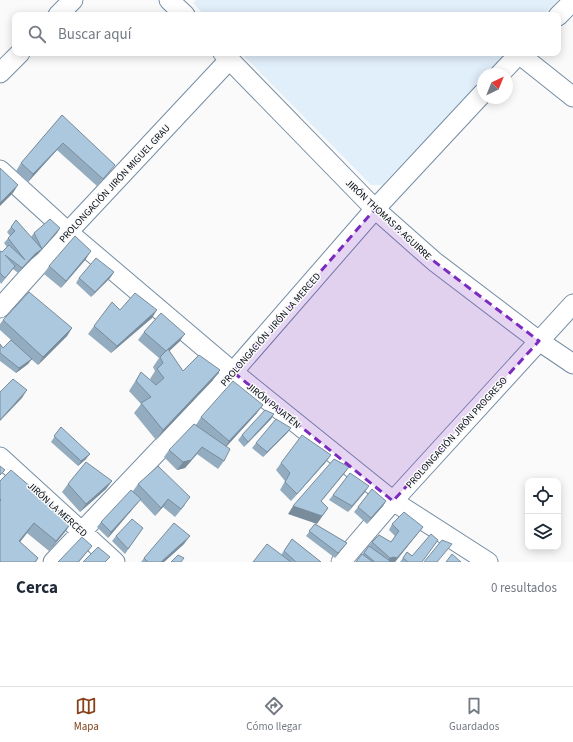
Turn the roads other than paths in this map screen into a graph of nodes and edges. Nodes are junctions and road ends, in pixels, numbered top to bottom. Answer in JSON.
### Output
{"nodes":[{"id":1,"x":73,"y":0,"type":"edge"},
{"id":2,"x":573,"y":1,"type":"edge"},
{"id":3,"x":61,"y":12,"type":"edge"},
{"id":4,"x":561,"y":13,"type":"edge"},
{"id":5,"x":16,"y":56,"type":"edge"},
{"id":6,"x":226,"y":56,"type":"edge"},
{"id":7,"x":517,"y":56,"type":"edge"},
{"id":8,"x":522,"y":56,"type":"edge"},
{"id":9,"x":2,"y":66,"type":"edge"},
{"id":10,"x":506,"y":68,"type":"edge"},
{"id":11,"x":573,"y":97,"type":"edge"},
{"id":12,"x":477,"y":99,"type":"edge"},
{"id":13,"x":0,"y":170,"type":"edge"},
{"id":14,"x":375,"y":208,"type":"junction"},
{"id":15,"x":68,"y":232,"type":"junction"},
{"id":16,"x":573,"y":304,"type":"edge"},
{"id":17,"x":0,"y":308,"type":"edge"},
{"id":18,"x":540,"y":340,"type":"junction"},
{"id":19,"x":573,"y":364,"type":"edge"},
{"id":20,"x":233,"y":372,"type":"junction"},
{"id":21,"x":0,"y":457,"type":"edge"},
{"id":22,"x":393,"y":501,"type":"junction"},
{"id":23,"x":82,"y":532,"type":"junction"},
{"id":24,"x":53,"y":562,"type":"edge"},
{"id":25,"x":115,"y":562,"type":"edge"},
{"id":26,"x":341,"y":562,"type":"edge"},
{"id":27,"x":488,"y":562,"type":"edge"}],
"edges":[{"from":1,"to":3,"type":"street"},
{"from":2,"to":4,"type":"street"},
{"from":5,"to":9,"type":"street"},
{"from":6,"to":14,"type":"street","name":"JIRÓN THOMAS P. AGUIRRE"},
{"from":6,"to":15,"type":"street","name":"PROLONGACIÓN JIRÓN MIGUEL GRAU"},
{"from":7,"to":10,"type":"street"},
{"from":8,"to":11,"type":"street"},
{"from":12,"to":14,"type":"street","name":"PROLONGACIÓN JIRÓN LA MERCED"},
{"from":13,"to":15,"type":"street","name":"JIRÓN PAJATÉN"},
{"from":14,"to":18,"type":"street","name":"JIRÓN THOMAS P. AGUIRRE"},
{"from":14,"to":20,"type":"street","name":"PROLONGACIÓN JIRÓN LA MERCED"},
{"from":15,"to":17,"type":"street","name":"PROLONGACIÓN JIRÓN MIGUEL GRAU"},
{"from":15,"to":20,"type":"street","name":"JIRÓN PAJATÉN"},
{"from":16,"to":18,"type":"street","name":"PROLONGACIÓN JIRÓN PROGRESO"},
{"from":18,"to":19,"type":"street","name":"JIRÓN THOMAS P. AGUIRRE"},
{"from":18,"to":22,"type":"street","name":"PROLONGACIÓN JIRÓN PROGRESO"},
{"from":20,"to":22,"type":"street","name":"JIRÓN PAJATÉN"},
{"from":20,"to":23,"type":"street","name":"PROLONGACIÓN JIRÓN LA MERCED"},
{"from":21,"to":23,"type":"street","name":"JIRÓN LA MERCED"},
{"from":22,"to":26,"type":"street","name":"PROLONGACIÓN JIRÓN PROGRESO"},
{"from":22,"to":27,"type":"street","name":"JIRÓN PAJATÉN"},
{"from":23,"to":24,"type":"street","name":"PROLONGACIÓN JIRÓN LA MERCED"},
{"from":23,"to":25,"type":"street","name":"JIRÓN LA MERCED"}]}
